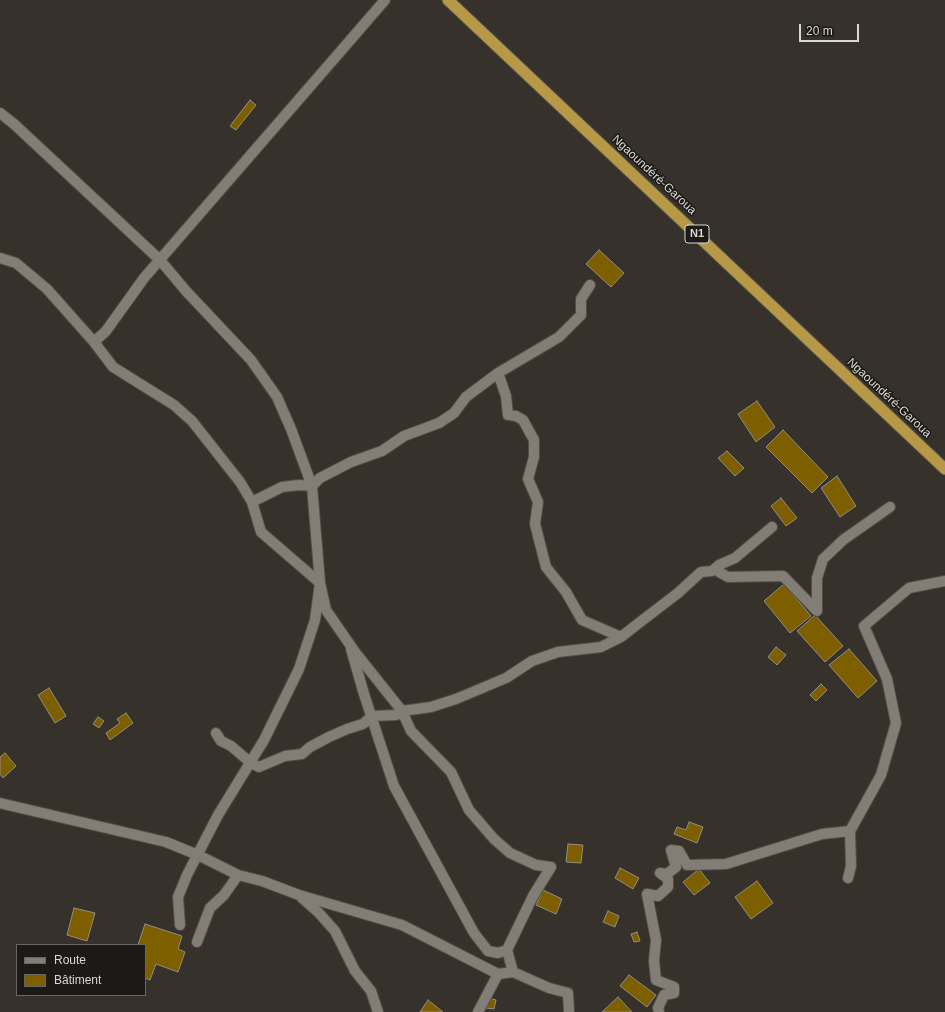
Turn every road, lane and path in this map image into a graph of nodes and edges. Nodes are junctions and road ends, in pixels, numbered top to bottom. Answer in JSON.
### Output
{"nodes":[{"id":1,"x":385,"y":0,"type":"edge"},
{"id":2,"x":448,"y":0,"type":"edge"},
{"id":3,"x":0,"y":113,"type":"edge"},
{"id":4,"x":0,"y":258,"type":"edge"},
{"id":5,"x":160,"y":260,"type":"junction"},
{"id":6,"x":590,"y":285,"type":"dead end"},
{"id":7,"x":94,"y":342,"type":"junction"},
{"id":8,"x":498,"y":373,"type":"junction"},
{"id":9,"x":945,"y":469,"type":"edge"},
{"id":10,"x":312,"y":486,"type":"junction"},
{"id":11,"x":252,"y":502,"type":"junction"},
{"id":12,"x":890,"y":507,"type":"dead end"},
{"id":13,"x":772,"y":527,"type":"dead end"},
{"id":14,"x":719,"y":566,"type":"junction"},
{"id":15,"x":945,"y":581,"type":"edge"},
{"id":16,"x":320,"y":584,"type":"junction"},
{"id":17,"x":621,"y":637,"type":"junction"},
{"id":18,"x":349,"y":643,"type":"junction"},
{"id":19,"x":402,"y":711,"type":"junction"},
{"id":20,"x":372,"y":716,"type":"junction"},
{"id":21,"x":216,"y":733,"type":"dead end"},
{"id":22,"x":251,"y":763,"type":"junction"},
{"id":23,"x":0,"y":803,"type":"edge"},
{"id":24,"x":850,"y":831,"type":"junction"},
{"id":25,"x":198,"y":855,"type":"junction"},
{"id":26,"x":238,"y":875,"type":"junction"},
{"id":27,"x":848,"y":878,"type":"dead end"},
{"id":28,"x":298,"y":895,"type":"junction"},
{"id":29,"x":180,"y":925,"type":"dead end"},
{"id":30,"x":198,"y":942,"type":"dead end"},
{"id":31,"x":507,"y":950,"type":"junction"},
{"id":32,"x":512,"y":972,"type":"junction"},
{"id":33,"x":498,"y":974,"type":"junction"},
{"id":34,"x":378,"y":1012,"type":"edge"},
{"id":35,"x":478,"y":1012,"type":"edge"},
{"id":36,"x":570,"y":1012,"type":"edge"},
{"id":37,"x":659,"y":1012,"type":"edge"}],
"edges":[{"from":1,"to":5,"type":"street"},
{"from":2,"to":9,"type":"highway","name":"Ngaoundéré-Garoua","number":"N1"},
{"from":3,"to":5,"type":"street"},
{"from":4,"to":7,"type":"street"},
{"from":5,"to":7,"type":"street"},
{"from":5,"to":10,"type":"street"},
{"from":6,"to":8,"type":"street"},
{"from":7,"to":11,"type":"street"},
{"from":8,"to":10,"type":"street"},
{"from":8,"to":17,"type":"street"},
{"from":10,"to":11,"type":"street"},
{"from":10,"to":16,"type":"street"},
{"from":11,"to":16,"type":"street"},
{"from":12,"to":14,"type":"street"},
{"from":13,"to":14,"type":"street"},
{"from":14,"to":17,"type":"street"},
{"from":15,"to":24,"type":"street"},
{"from":16,"to":18,"type":"street"},
{"from":16,"to":22,"type":"street"},
{"from":17,"to":19,"type":"street"},
{"from":18,"to":19,"type":"street"},
{"from":18,"to":20,"type":"street"},
{"from":19,"to":20,"type":"street"},
{"from":19,"to":31,"type":"street"},
{"from":20,"to":22,"type":"street"},
{"from":20,"to":31,"type":"street"},
{"from":21,"to":22,"type":"street"},
{"from":22,"to":25,"type":"street"},
{"from":23,"to":25,"type":"street"},
{"from":24,"to":27,"type":"street"},
{"from":24,"to":37,"type":"street"},
{"from":25,"to":26,"type":"street"},
{"from":25,"to":29,"type":"street"},
{"from":26,"to":28,"type":"street"},
{"from":26,"to":30,"type":"street"},
{"from":28,"to":33,"type":"street"},
{"from":28,"to":34,"type":"street"},
{"from":31,"to":32,"type":"street"},
{"from":32,"to":33,"type":"street"},
{"from":32,"to":36,"type":"street"},
{"from":33,"to":35,"type":"street"}]}
